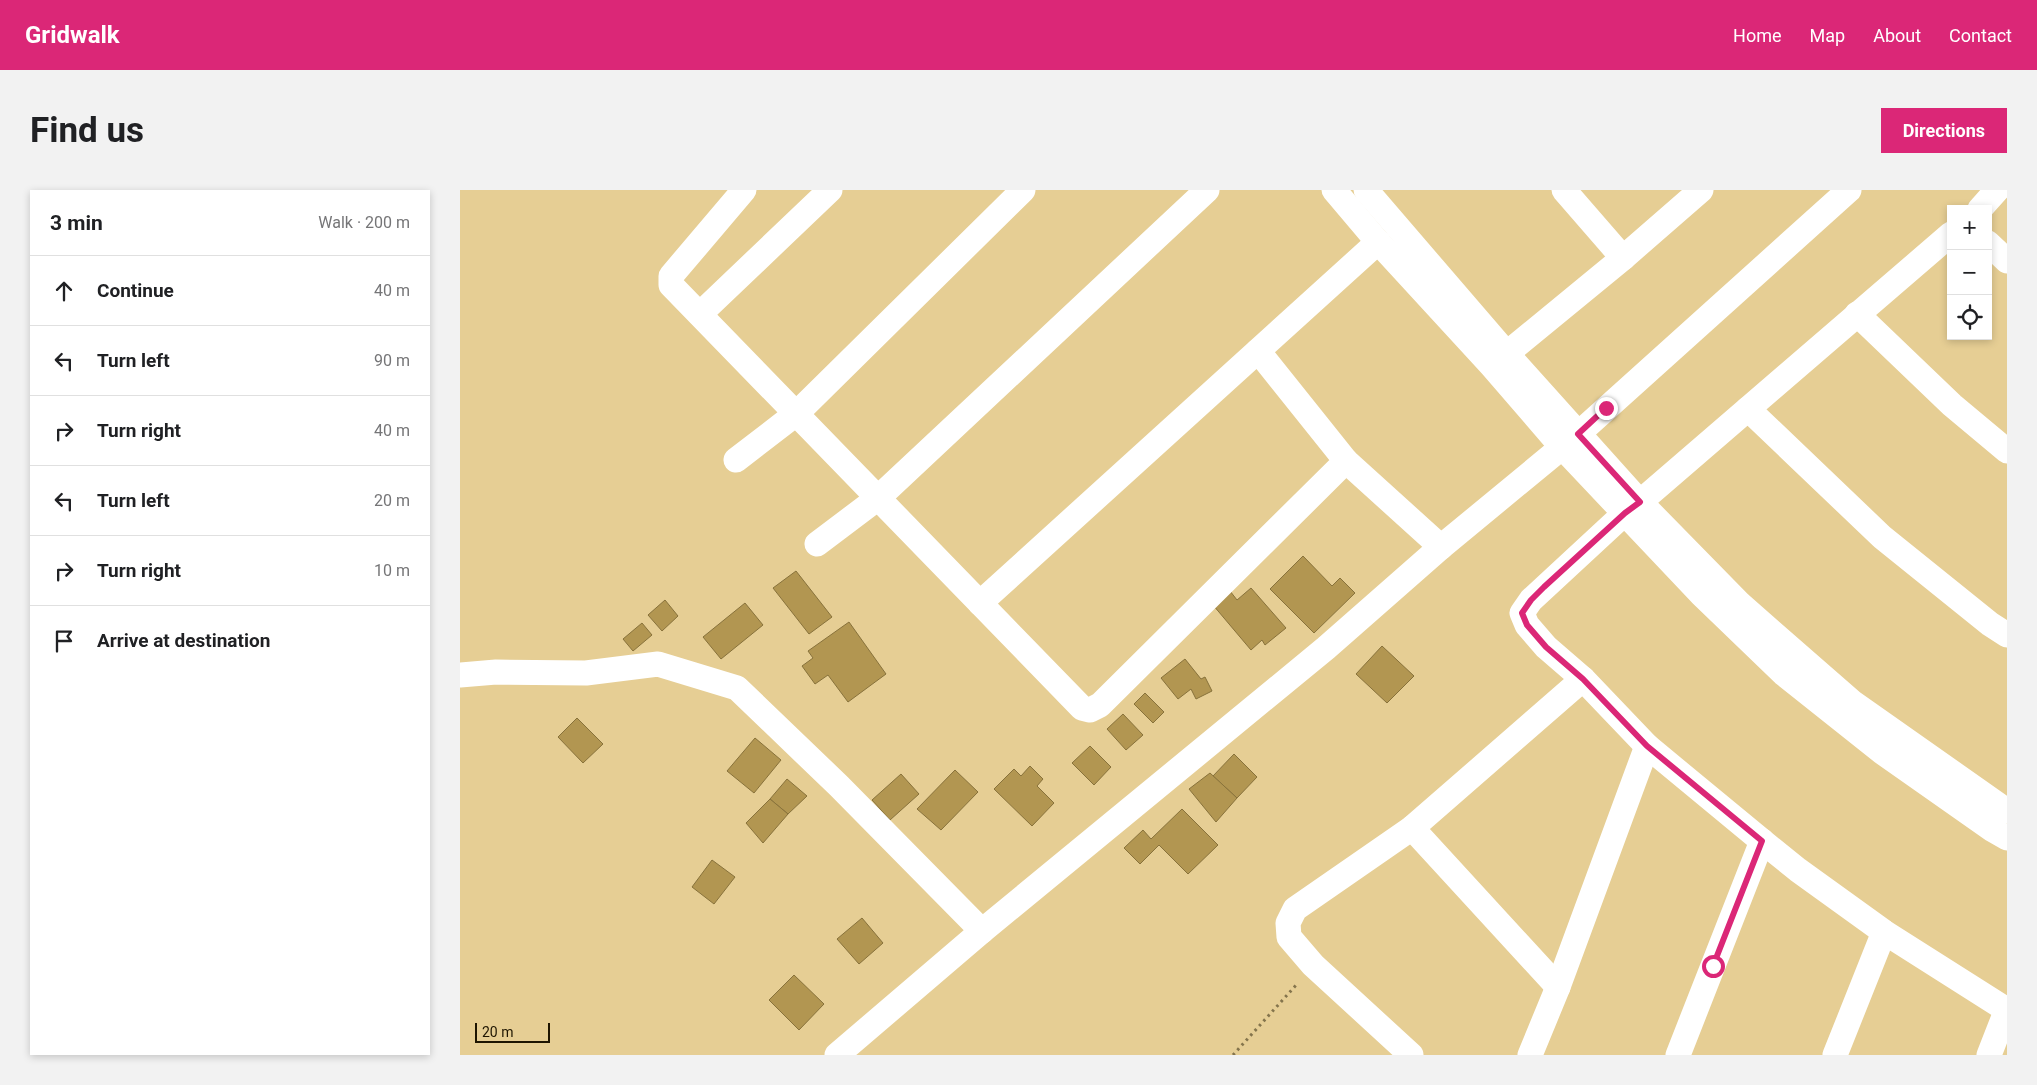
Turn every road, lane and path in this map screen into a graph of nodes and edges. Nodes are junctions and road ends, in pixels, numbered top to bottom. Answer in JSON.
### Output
{"nodes":[{"id":1,"x":744,"y":190,"type":"edge"},
{"id":2,"x":830,"y":190,"type":"edge"},
{"id":3,"x":1023,"y":190,"type":"edge"},
{"id":4,"x":1208,"y":190,"type":"edge"},
{"id":5,"x":1334,"y":190,"type":"edge"},
{"id":6,"x":1366,"y":190,"type":"edge"},
{"id":7,"x":1564,"y":190,"type":"edge"},
{"id":8,"x":1701,"y":190,"type":"edge"},
{"id":9,"x":1849,"y":190,"type":"edge"},
{"id":10,"x":1997,"y":190,"type":"edge"},
{"id":11,"x":1984,"y":205,"type":"edge"},
{"id":12,"x":1947,"y":237,"type":"edge"},
{"id":13,"x":1378,"y":242,"type":"junction"},
{"id":14,"x":1992,"y":247,"type":"edge"},
{"id":15,"x":1623,"y":258,"type":"junction"},
{"id":16,"x":2007,"y":260,"type":"edge"},
{"id":17,"x":700,"y":314,"type":"junction"},
{"id":18,"x":1858,"y":314,"type":"junction"},
{"id":19,"x":1258,"y":351,"type":"junction"},
{"id":20,"x":1500,"y":360,"type":"junction"},
{"id":21,"x":1748,"y":409,"type":"junction"},
{"id":22,"x":797,"y":413,"type":"junction"},
{"id":23,"x":1569,"y":440,"type":"junction"},
{"id":24,"x":2007,"y":451,"type":"edge"},
{"id":25,"x":736,"y":460,"type":"dead end"},
{"id":26,"x":1346,"y":461,"type":"junction"},
{"id":27,"x":878,"y":498,"type":"junction"},
{"id":28,"x":1632,"y":508,"type":"junction"},
{"id":29,"x":816,"y":544,"type":"dead end"},
{"id":30,"x":1441,"y":547,"type":"junction"},
{"id":31,"x":980,"y":603,"type":"junction"},
{"id":32,"x":2007,"y":635,"type":"edge"},
{"id":33,"x":460,"y":675,"type":"edge"},
{"id":34,"x":1583,"y":679,"type":"junction"},
{"id":35,"x":1647,"y":746,"type":"junction"},
{"id":36,"x":2007,"y":811,"type":"edge"},
{"id":37,"x":1412,"y":828,"type":"junction"},
{"id":38,"x":2007,"y":838,"type":"edge"},
{"id":39,"x":1762,"y":841,"type":"junction"},
{"id":40,"x":982,"y":931,"type":"junction"},
{"id":41,"x":1884,"y":932,"type":"junction"},
{"id":42,"x":1313,"y":965,"type":"junction"},
{"id":43,"x":1558,"y":987,"type":"junction"},
{"id":44,"x":2007,"y":1009,"type":"edge"},
{"id":45,"x":837,"y":1055,"type":"edge"},
{"id":46,"x":1233,"y":1055,"type":"edge"},
{"id":47,"x":1411,"y":1055,"type":"edge"},
{"id":48,"x":1530,"y":1055,"type":"edge"},
{"id":49,"x":1678,"y":1055,"type":"edge"},
{"id":50,"x":1835,"y":1055,"type":"edge"},
{"id":51,"x":1989,"y":1055,"type":"edge"}],
"edges":[{"from":1,"to":17,"type":"street"},
{"from":2,"to":17,"type":"street"},
{"from":3,"to":22,"type":"street"},
{"from":4,"to":27,"type":"street"},
{"from":5,"to":13,"type":"street"},
{"from":6,"to":20,"type":"street"},
{"from":7,"to":15,"type":"street"},
{"from":8,"to":15,"type":"street"},
{"from":9,"to":23,"type":"street"},
{"from":10,"to":11,"type":"street"},
{"from":12,"to":18,"type":"street"},
{"from":13,"to":19,"type":"street"},
{"from":13,"to":20,"type":"street"},
{"from":14,"to":16,"type":"street"},
{"from":15,"to":20,"type":"street"},
{"from":17,"to":22,"type":"street"},
{"from":18,"to":21,"type":"street"},
{"from":18,"to":24,"type":"street"},
{"from":19,"to":26,"type":"street"},
{"from":19,"to":31,"type":"street"},
{"from":20,"to":23,"type":"street"},
{"from":21,"to":28,"type":"street"},
{"from":21,"to":32,"type":"street"},
{"from":22,"to":25,"type":"street"},
{"from":22,"to":27,"type":"street"},
{"from":23,"to":28,"type":"street"},
{"from":23,"to":30,"type":"street"},
{"from":26,"to":30,"type":"street"},
{"from":26,"to":31,"type":"street"},
{"from":27,"to":29,"type":"street"},
{"from":27,"to":31,"type":"street"},
{"from":28,"to":34,"type":"street"},
{"from":28,"to":36,"type":"street"},
{"from":28,"to":38,"type":"street"},
{"from":30,"to":40,"type":"street"},
{"from":33,"to":40,"type":"street"},
{"from":34,"to":35,"type":"street"},
{"from":34,"to":37,"type":"street"},
{"from":35,"to":39,"type":"street"},
{"from":35,"to":43,"type":"street"},
{"from":37,"to":42,"type":"street"},
{"from":37,"to":43,"type":"street"},
{"from":39,"to":41,"type":"street"},
{"from":39,"to":49,"type":"street"},
{"from":40,"to":45,"type":"street"},
{"from":41,"to":44,"type":"street"},
{"from":41,"to":50,"type":"street"},
{"from":42,"to":46,"type":"path"},
{"from":42,"to":47,"type":"street"},
{"from":43,"to":48,"type":"street"},
{"from":44,"to":51,"type":"street"}]}
